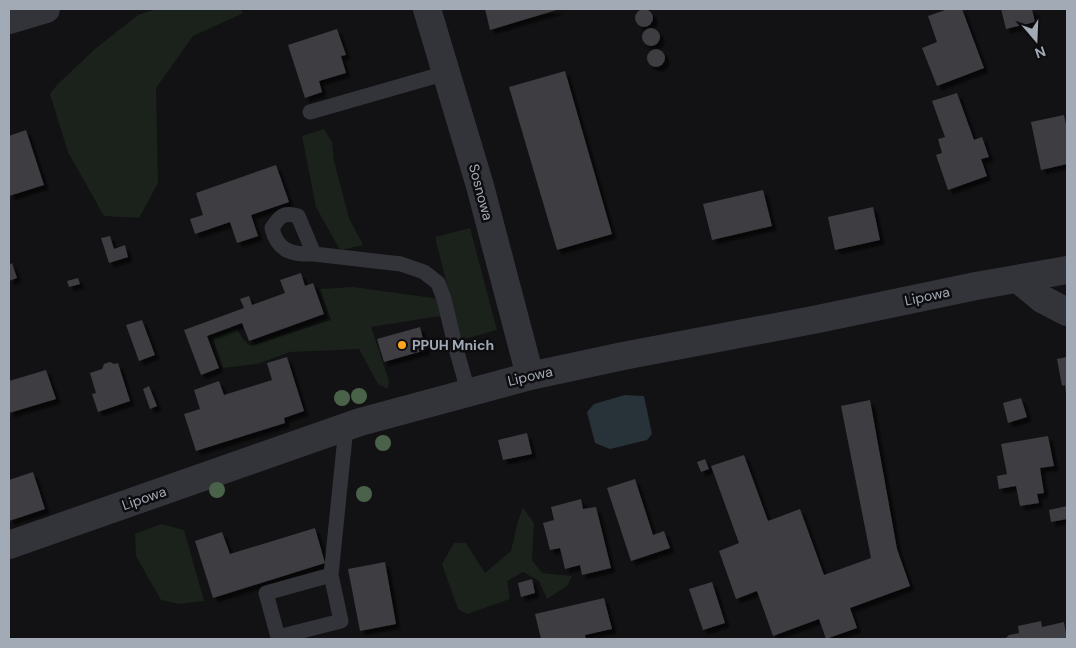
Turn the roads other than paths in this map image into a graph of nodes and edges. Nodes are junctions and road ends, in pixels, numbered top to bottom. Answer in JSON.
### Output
{"nodes":[{"id":1,"x":46,"y":9,"type":"edge"},
{"id":2,"x":428,"y":9,"type":"edge"},
{"id":3,"x":9,"y":20,"type":"edge"},
{"id":4,"x":446,"y":73,"type":"junction"},
{"id":5,"x":310,"y":112,"type":"dead end"},
{"id":6,"x":314,"y":254,"type":"dead end"},
{"id":7,"x":1067,"y":270,"type":"edge"},
{"id":8,"x":1018,"y":279,"type":"junction"},
{"id":9,"x":1067,"y":312,"type":"edge"},
{"id":10,"x":530,"y":376,"type":"junction"},
{"id":11,"x":468,"y":391,"type":"junction"},
{"id":12,"x":346,"y":427,"type":"junction"},
{"id":13,"x":9,"y":544,"type":"edge"},
{"id":14,"x":331,"y":575,"type":"junction"}],
"edges":[{"from":1,"to":3,"type":"street"},
{"from":2,"to":4,"type":"street","name":"Sosnowa"},
{"from":4,"to":5,"type":"lane"},
{"from":4,"to":10,"type":"street","name":"Sosnowa"},
{"from":6,"to":11,"type":"lane"},
{"from":7,"to":8,"type":"street","name":"Lipowa"},
{"from":8,"to":9,"type":"street"},
{"from":8,"to":10,"type":"street","name":"Lipowa"},
{"from":10,"to":11,"type":"street","name":"Lipowa"},
{"from":11,"to":12,"type":"street","name":"Lipowa"},
{"from":12,"to":13,"type":"street","name":"Lipowa"},
{"from":12,"to":14,"type":"lane"},
{"from":14,"to":14,"type":"lane"}]}
